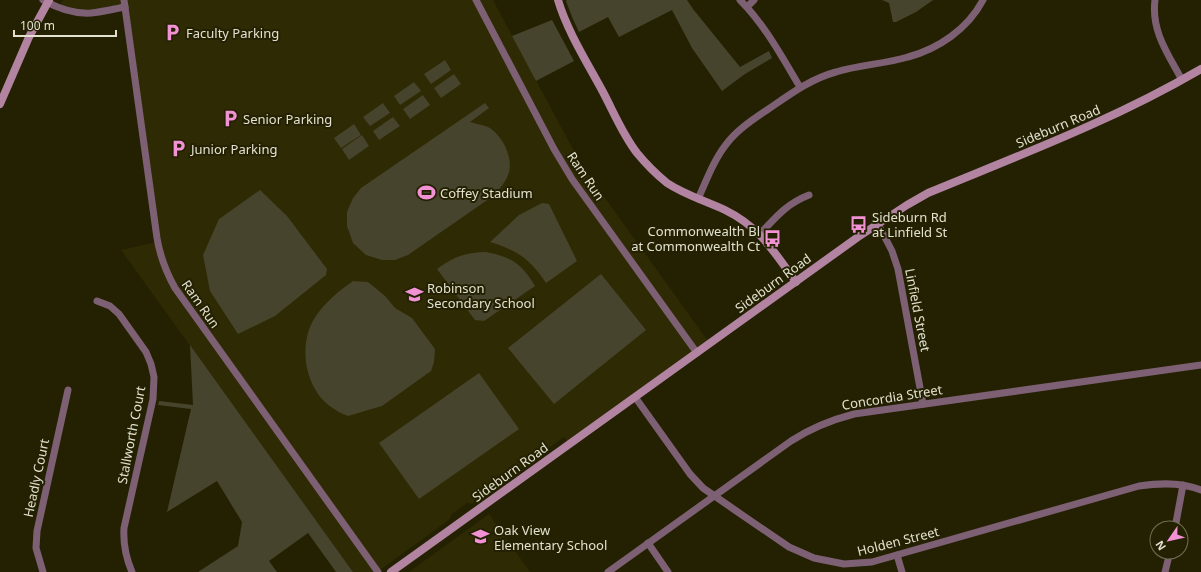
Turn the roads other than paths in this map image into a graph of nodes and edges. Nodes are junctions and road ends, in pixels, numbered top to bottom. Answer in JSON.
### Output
{"nodes":[{"id":1,"x":476,"y":0,"type":"edge"},
{"id":2,"x":558,"y":0,"type":"edge"},
{"id":3,"x":740,"y":0,"type":"edge"},
{"id":4,"x":754,"y":0,"type":"edge"},
{"id":5,"x":983,"y":0,"type":"edge"},
{"id":6,"x":1155,"y":0,"type":"edge"},
{"id":7,"x":46,"y":1,"type":"edge"},
{"id":8,"x":125,"y":3,"type":"edge"},
{"id":9,"x":747,"y":7,"type":"junction"},
{"id":10,"x":1201,"y":70,"type":"edge"},
{"id":11,"x":1182,"y":80,"type":"junction"},
{"id":12,"x":800,"y":87,"type":"junction"},
{"id":13,"x":0,"y":104,"type":"edge"},
{"id":14,"x":809,"y":195,"type":"dead end"},
{"id":15,"x":698,"y":199,"type":"junction"},
{"id":16,"x":878,"y":224,"type":"junction"},
{"id":17,"x":760,"y":234,"type":"junction"},
{"id":18,"x":796,"y":282,"type":"junction"},
{"id":19,"x":97,"y":301,"type":"dead end"},
{"id":20,"x":697,"y":353,"type":"junction"},
{"id":21,"x":1201,"y":365,"type":"edge"},
{"id":22,"x":68,"y":390,"type":"dead end"},
{"id":23,"x":635,"y":397,"type":"junction"},
{"id":24,"x":923,"y":404,"type":"junction"},
{"id":25,"x":1183,"y":485,"type":"junction"},
{"id":26,"x":1201,"y":490,"type":"edge"},
{"id":27,"x":715,"y":496,"type":"junction"},
{"id":28,"x":1176,"y":520,"type":"edge"},
{"id":29,"x":648,"y":543,"type":"junction"},
{"id":30,"x":897,"y":555,"type":"junction"},
{"id":31,"x":1168,"y":560,"type":"edge"},
{"id":32,"x":43,"y":572,"type":"edge"},
{"id":33,"x":132,"y":572,"type":"edge"},
{"id":34,"x":378,"y":572,"type":"edge"},
{"id":35,"x":391,"y":572,"type":"edge"},
{"id":36,"x":608,"y":572,"type":"edge"},
{"id":37,"x":668,"y":572,"type":"edge"},
{"id":38,"x":902,"y":572,"type":"edge"},
{"id":39,"x":1165,"y":572,"type":"edge"}],
"edges":[{"from":1,"to":20,"type":"street","name":"Ram Run"},
{"from":2,"to":15,"type":"street"},
{"from":3,"to":9,"type":"street"},
{"from":4,"to":9,"type":"street"},
{"from":5,"to":12,"type":"street"},
{"from":6,"to":11,"type":"street"},
{"from":7,"to":8,"type":"street"},
{"from":7,"to":13,"type":"street"},
{"from":8,"to":34,"type":"street","name":"Ram Run"},
{"from":9,"to":12,"type":"street"},
{"from":10,"to":11,"type":"street","name":"Sideburn Road"},
{"from":11,"to":16,"type":"street","name":"Sideburn Road"},
{"from":12,"to":15,"type":"street"},
{"from":14,"to":17,"type":"street"},
{"from":15,"to":17,"type":"street"},
{"from":16,"to":18,"type":"street","name":"Sideburn Road"},
{"from":16,"to":24,"type":"street","name":"Linfield Street"},
{"from":17,"to":18,"type":"street"},
{"from":18,"to":20,"type":"street","name":"Sideburn Road"},
{"from":19,"to":33,"type":"street","name":"Stallworth Court"},
{"from":20,"to":23,"type":"street","name":"Sideburn Road"},
{"from":21,"to":24,"type":"street","name":"Concordia Street"},
{"from":22,"to":32,"type":"street","name":"Headly Court"},
{"from":23,"to":27,"type":"street","name":"Holden Street"},
{"from":23,"to":35,"type":"street","name":"Sideburn Road"},
{"from":24,"to":27,"type":"street","name":"Concordia Street"},
{"from":25,"to":26,"type":"street","name":"Holden Street"},
{"from":25,"to":28,"type":"street"},
{"from":25,"to":30,"type":"street","name":"Holden Street"},
{"from":27,"to":29,"type":"street","name":"Concordia Street"},
{"from":27,"to":30,"type":"street","name":"Holden Street"},
{"from":29,"to":36,"type":"street","name":"Concordia Street"},
{"from":29,"to":37,"type":"street"},
{"from":30,"to":38,"type":"street"},
{"from":31,"to":39,"type":"street"}]}
